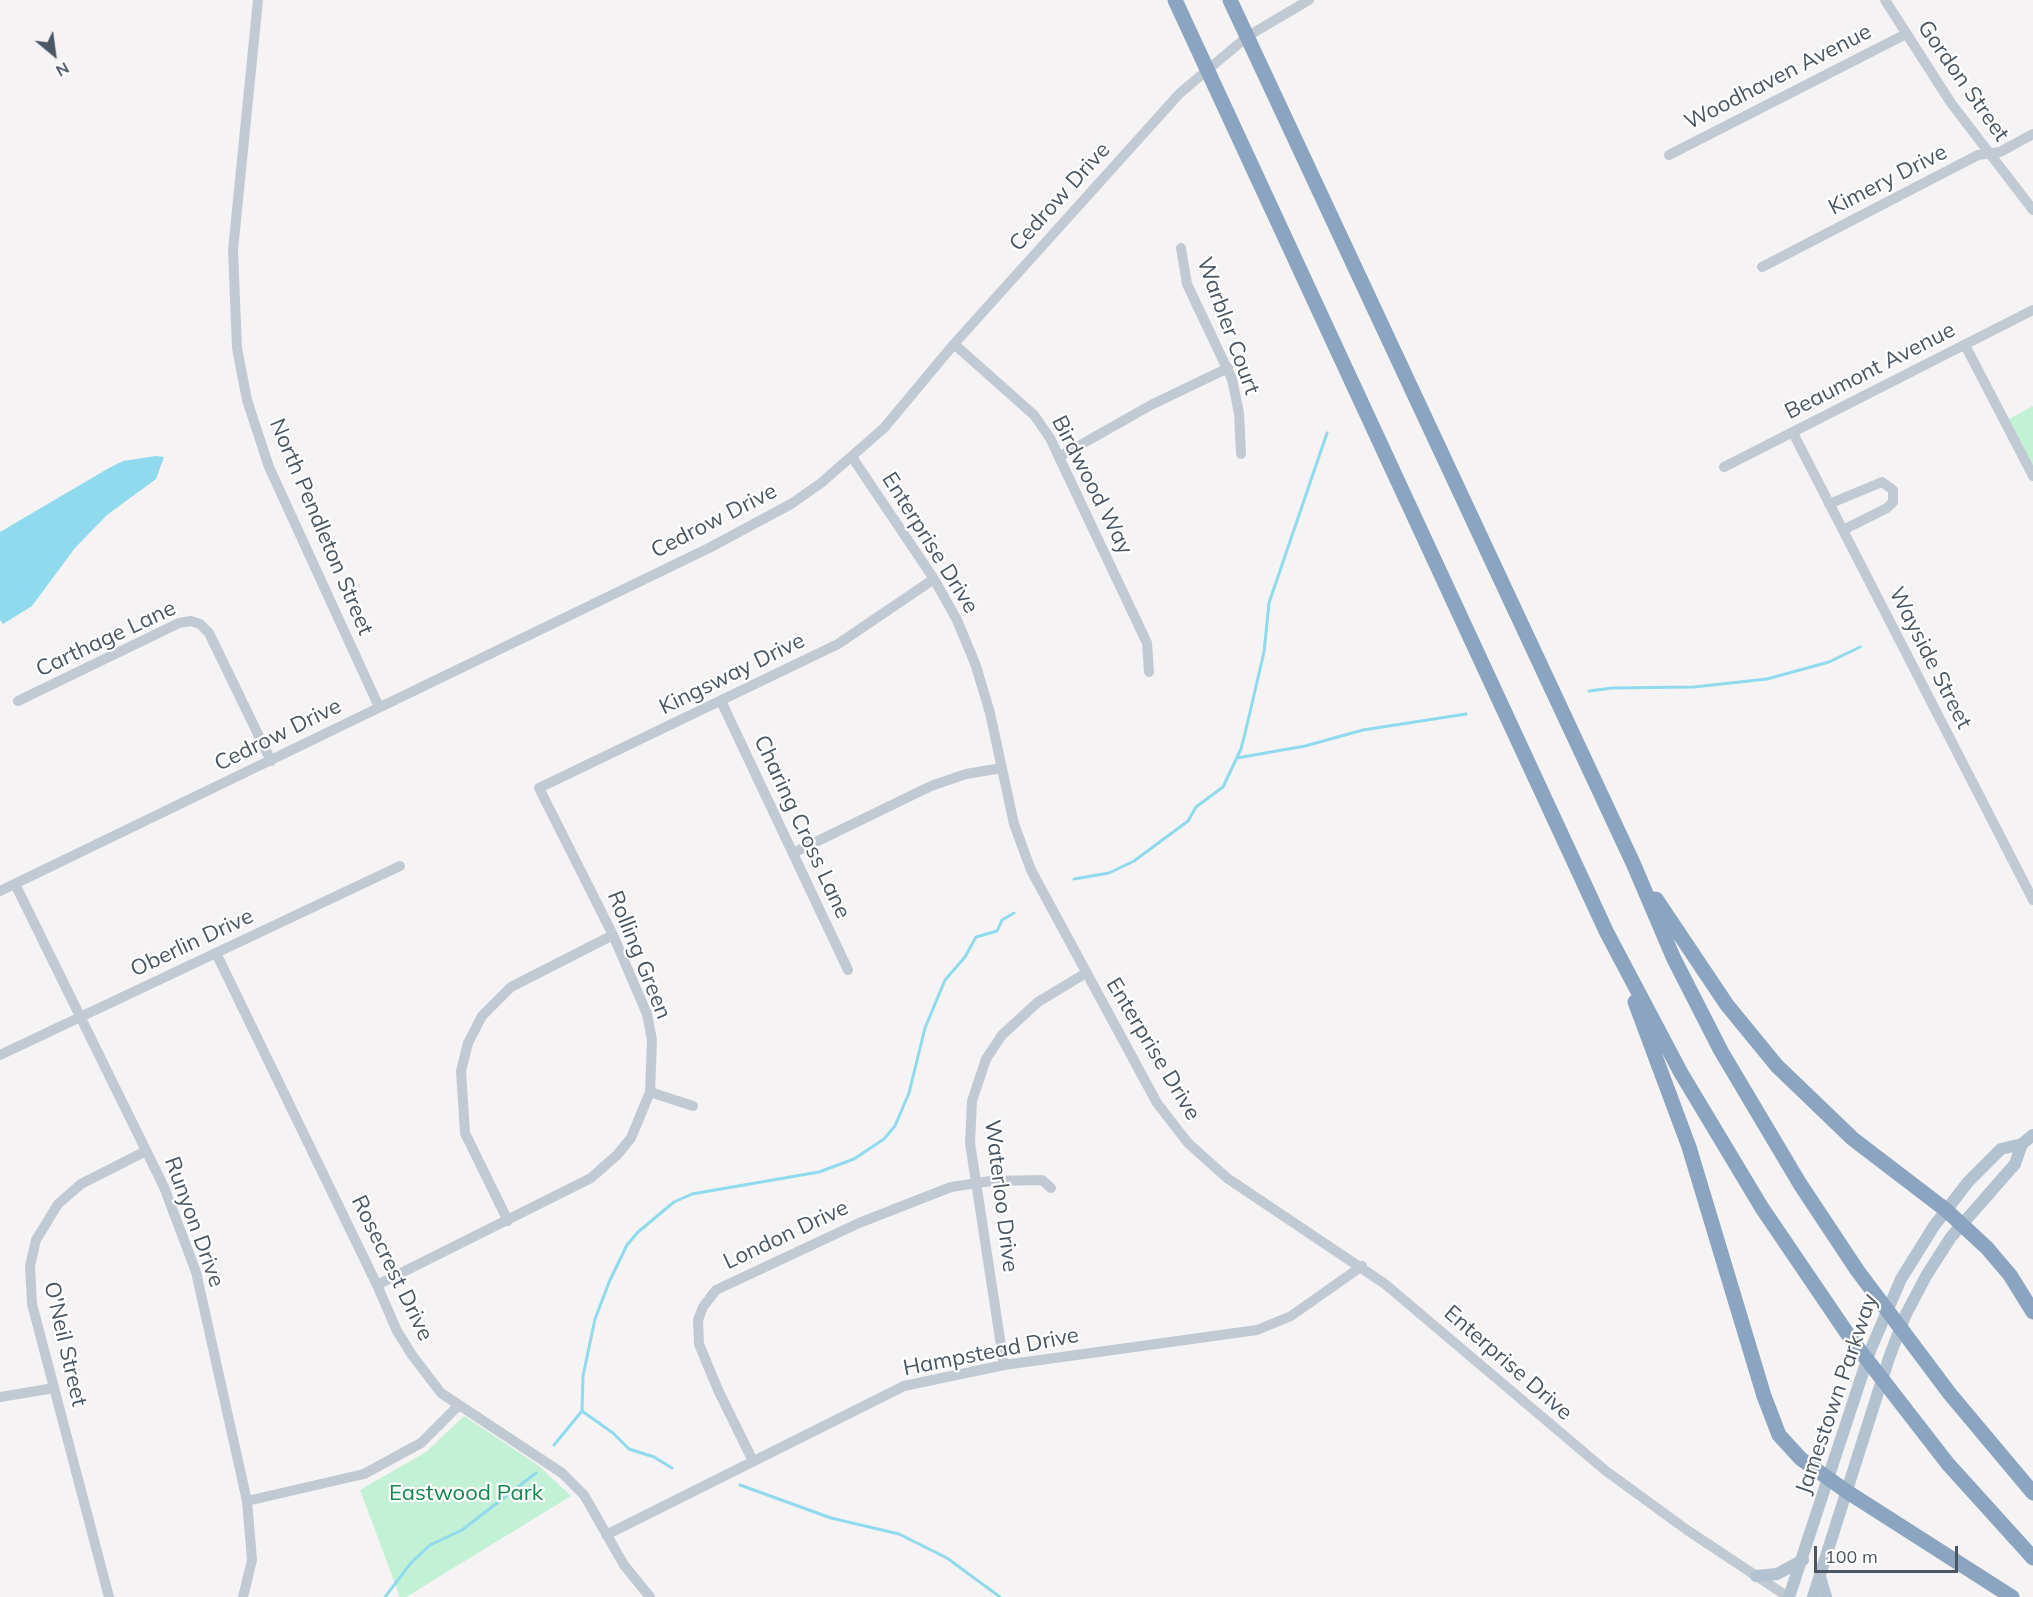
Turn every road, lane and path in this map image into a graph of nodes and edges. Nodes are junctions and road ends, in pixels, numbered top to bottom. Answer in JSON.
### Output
{"nodes":[{"id":1,"x":258,"y":0,"type":"edge"},
{"id":2,"x":1175,"y":0,"type":"edge"},
{"id":3,"x":1230,"y":0,"type":"edge"},
{"id":4,"x":1309,"y":0,"type":"edge"},
{"id":5,"x":1885,"y":0,"type":"edge"},
{"id":6,"x":1906,"y":34,"type":"junction"},
{"id":7,"x":2033,"y":134,"type":"edge"},
{"id":8,"x":1989,"y":154,"type":"junction"},
{"id":9,"x":1669,"y":155,"type":"dead end"},
{"id":10,"x":2033,"y":210,"type":"edge"},
{"id":11,"x":1181,"y":248,"type":"dead end"},
{"id":12,"x":1762,"y":267,"type":"dead end"},
{"id":13,"x":2033,"y":310,"type":"edge"},
{"id":14,"x":954,"y":344,"type":"junction"},
{"id":15,"x":1965,"y":345,"type":"junction"},
{"id":16,"x":1228,"y":368,"type":"junction"},
{"id":17,"x":1793,"y":433,"type":"junction"},
{"id":18,"x":1241,"y":454,"type":"dead end"},
{"id":19,"x":852,"y":457,"type":"junction"},
{"id":20,"x":1059,"y":458,"type":"junction"},
{"id":21,"x":1724,"y":467,"type":"dead end"},
{"id":22,"x":2033,"y":476,"type":"edge"},
{"id":23,"x":1829,"y":504,"type":"junction"},
{"id":24,"x":1843,"y":531,"type":"junction"},
{"id":25,"x":934,"y":579,"type":"junction"},
{"id":26,"x":1149,"y":672,"type":"dead end"},
{"id":27,"x":18,"y":701,"type":"dead end"},
{"id":28,"x":722,"y":701,"type":"junction"},
{"id":29,"x":379,"y":707,"type":"junction"},
{"id":30,"x":271,"y":761,"type":"junction"},
{"id":31,"x":1002,"y":768,"type":"junction"},
{"id":32,"x":539,"y":788,"type":"joint"},
{"id":33,"x":793,"y":853,"type":"junction"},
{"id":34,"x":1633,"y":863,"type":"junction"},
{"id":35,"x":400,"y":866,"type":"dead end"},
{"id":36,"x":15,"y":884,"type":"junction"},
{"id":37,"x":0,"y":891,"type":"edge"},
{"id":38,"x":2033,"y":900,"type":"edge"},
{"id":39,"x":1607,"y":933,"type":"junction"},
{"id":40,"x":613,"y":934,"type":"junction"},
{"id":41,"x":216,"y":953,"type":"junction"},
{"id":42,"x":848,"y":970,"type":"dead end"},
{"id":43,"x":1086,"y":973,"type":"junction"},
{"id":44,"x":80,"y":1017,"type":"junction"},
{"id":45,"x":0,"y":1055,"type":"edge"},
{"id":46,"x":650,"y":1092,"type":"junction"},
{"id":47,"x":693,"y":1106,"type":"dead end"},
{"id":48,"x":2033,"y":1135,"type":"edge"},
{"id":49,"x":2022,"y":1144,"type":"junction"},
{"id":50,"x":146,"y":1150,"type":"junction"},
{"id":51,"x":976,"y":1183,"type":"junction"},
{"id":52,"x":1051,"y":1188,"type":"dead end"},
{"id":53,"x":1946,"y":1210,"type":"junction"},
{"id":54,"x":508,"y":1221,"type":"junction"},
{"id":55,"x":1962,"y":1224,"type":"junction"},
{"id":56,"x":1362,"y":1266,"type":"junction"},
{"id":57,"x":377,"y":1285,"type":"junction"},
{"id":58,"x":2033,"y":1312,"type":"edge"},
{"id":59,"x":1004,"y":1365,"type":"junction"},
{"id":60,"x":54,"y":1388,"type":"junction"},
{"id":61,"x":0,"y":1396,"type":"edge"},
{"id":62,"x":458,"y":1406,"type":"junction"},
{"id":63,"x":753,"y":1461,"type":"junction"},
{"id":64,"x":1829,"y":1478,"type":"junction"},
{"id":65,"x":1846,"y":1491,"type":"junction"},
{"id":66,"x":2033,"y":1493,"type":"edge"},
{"id":67,"x":247,"y":1501,"type":"junction"},
{"id":68,"x":606,"y":1534,"type":"junction"},
{"id":69,"x":2033,"y":1558,"type":"edge"},
{"id":70,"x":1803,"y":1560,"type":"junction"},
{"id":71,"x":1756,"y":1576,"type":"junction"},
{"id":72,"x":1820,"y":1577,"type":"junction"},
{"id":73,"x":109,"y":1597,"type":"edge"},
{"id":74,"x":243,"y":1597,"type":"edge"},
{"id":75,"x":650,"y":1597,"type":"edge"},
{"id":76,"x":1788,"y":1597,"type":"edge"},
{"id":77,"x":1813,"y":1597,"type":"edge"},
{"id":78,"x":1826,"y":1597,"type":"edge"},
{"id":79,"x":2012,"y":1597,"type":"edge"}],
"edges":[{"from":1,"to":29,"type":"street","name":"North Pendleton Street"},
{"from":2,"to":39,"type":"highway"},
{"from":3,"to":34,"type":"highway"},
{"from":4,"to":14,"type":"street","name":"Cedrow Drive"},
{"from":5,"to":6,"type":"street","name":"Gordon Street"},
{"from":6,"to":8,"type":"street","name":"Gordon Street"},
{"from":6,"to":9,"type":"street","name":"Woodhaven Avenue"},
{"from":7,"to":8,"type":"street","name":"Kimery Drive"},
{"from":8,"to":10,"type":"street","name":"Gordon Street"},
{"from":8,"to":12,"type":"street","name":"Kimery Drive"},
{"from":11,"to":16,"type":"street","name":"Warbler Court"},
{"from":13,"to":15,"type":"street","name":"Beaumont Avenue"},
{"from":14,"to":19,"type":"street","name":"Cedrow Drive"},
{"from":14,"to":20,"type":"street","name":"Birdwood Way"},
{"from":15,"to":17,"type":"street","name":"Beaumont Avenue"},
{"from":15,"to":22,"type":"street"},
{"from":16,"to":18,"type":"street","name":"Warbler Court"},
{"from":16,"to":20,"type":"street"},
{"from":17,"to":21,"type":"street","name":"Beaumont Avenue"},
{"from":17,"to":23,"type":"street","name":"Wayside Street"},
{"from":19,"to":25,"type":"street","name":"Enterprise Drive"},
{"from":19,"to":29,"type":"street","name":"Cedrow Drive"},
{"from":20,"to":26,"type":"street","name":"Birdwood Way"},
{"from":23,"to":24,"type":"street","name":"Wayside Street"},
{"from":23,"to":24,"type":"street"},
{"from":24,"to":38,"type":"street","name":"Wayside Street"},
{"from":25,"to":28,"type":"street","name":"Kingsway Drive"},
{"from":25,"to":31,"type":"street","name":"Enterprise Drive"},
{"from":27,"to":30,"type":"street","name":"Carthage Lane"},
{"from":28,"to":32,"type":"street","name":"Kingsway Drive"},
{"from":28,"to":33,"type":"street","name":"Charing Cross Lane"},
{"from":29,"to":30,"type":"street","name":"Cedrow Drive"},
{"from":30,"to":36,"type":"street","name":"Cedrow Drive"},
{"from":31,"to":33,"type":"street"},
{"from":31,"to":43,"type":"street","name":"Enterprise Drive"},
{"from":32,"to":40,"type":"street","name":"Rolling Green"},
{"from":33,"to":42,"type":"street","name":"Charing Cross Lane"},
{"from":34,"to":53,"type":"highway"},
{"from":34,"to":66,"type":"highway"},
{"from":35,"to":41,"type":"street","name":"Oberlin Drive"},
{"from":36,"to":37,"type":"street","name":"Cedrow Drive"},
{"from":36,"to":44,"type":"street","name":"Runyon Drive"},
{"from":39,"to":64,"type":"highway"},
{"from":39,"to":69,"type":"highway"},
{"from":40,"to":46,"type":"street","name":"Rolling Green"},
{"from":40,"to":54,"type":"street"},
{"from":41,"to":44,"type":"street","name":"Oberlin Drive"},
{"from":41,"to":57,"type":"street","name":"Rosecrest Drive"},
{"from":43,"to":51,"type":"street","name":"Waterloo Drive"},
{"from":43,"to":56,"type":"street","name":"Enterprise Drive"},
{"from":44,"to":45,"type":"street","name":"Oberlin Drive"},
{"from":44,"to":50,"type":"street","name":"Runyon Drive"},
{"from":46,"to":47,"type":"street"},
{"from":46,"to":54,"type":"street","name":"Rolling Green"},
{"from":48,"to":49,"type":"main road","name":"Jamestown Parkway"},
{"from":49,"to":53,"type":"main road","name":"Jamestown Parkway"},
{"from":49,"to":55,"type":"main road","name":"Jamestown Parkway"},
{"from":50,"to":60,"type":"street","name":"O'Neil Street"},
{"from":50,"to":67,"type":"street","name":"Runyon Drive"},
{"from":51,"to":52,"type":"street","name":"London Drive"},
{"from":51,"to":59,"type":"street","name":"Waterloo Drive"},
{"from":51,"to":63,"type":"street","name":"London Drive"},
{"from":53,"to":55,"type":"highway"},
{"from":53,"to":64,"type":"main road","name":"Jamestown Parkway"},
{"from":54,"to":57,"type":"street","name":"Rolling Green"},
{"from":55,"to":58,"type":"highway"},
{"from":55,"to":65,"type":"main road","name":"Jamestown Parkway"},
{"from":56,"to":59,"type":"street","name":"Hampstead Drive"},
{"from":56,"to":71,"type":"street","name":"Enterprise Drive"},
{"from":57,"to":62,"type":"street","name":"Rosecrest Drive"},
{"from":59,"to":63,"type":"street","name":"Hampstead Drive"},
{"from":60,"to":61,"type":"street"},
{"from":60,"to":73,"type":"street","name":"O'Neil Street"},
{"from":62,"to":67,"type":"street"},
{"from":62,"to":68,"type":"street","name":"Rosecrest Drive"},
{"from":63,"to":68,"type":"street","name":"Hampstead Drive"},
{"from":64,"to":65,"type":"highway"},
{"from":64,"to":70,"type":"main road","name":"Jamestown Parkway"},
{"from":65,"to":72,"type":"main road","name":"Jamestown Parkway"},
{"from":65,"to":79,"type":"highway"},
{"from":67,"to":74,"type":"street","name":"Runyon Drive"},
{"from":68,"to":75,"type":"street","name":"Rosecrest Drive"},
{"from":70,"to":71,"type":"main road"},
{"from":70,"to":76,"type":"main road","name":"Jamestown Parkway"},
{"from":71,"to":76,"type":"street","name":"Enterprise Drive"},
{"from":72,"to":77,"type":"main road","name":"Jamestown Parkway"},
{"from":72,"to":78,"type":"main road"}]}
